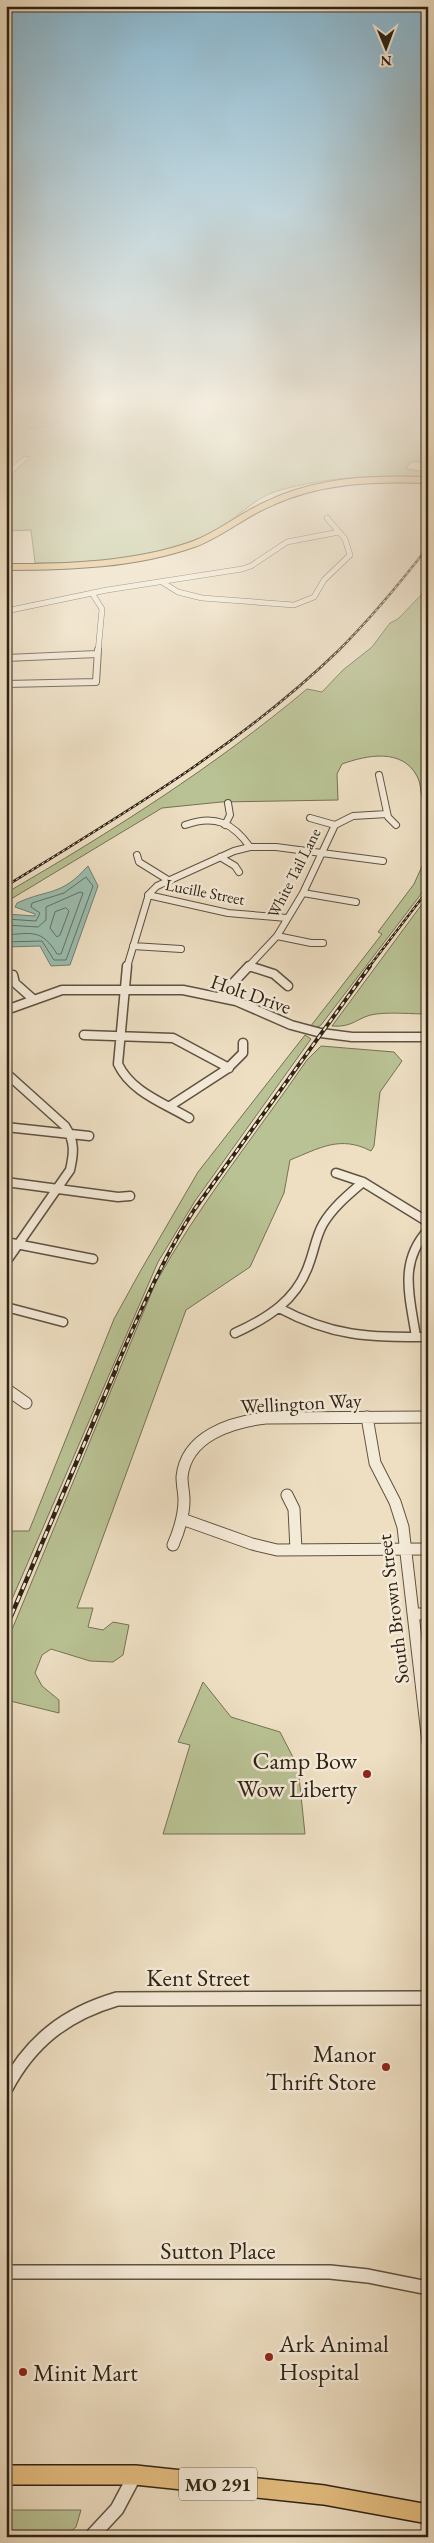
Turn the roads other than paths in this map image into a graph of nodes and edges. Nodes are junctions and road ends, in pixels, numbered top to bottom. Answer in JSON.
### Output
{"nodes":[{"id":1,"x":248,"y":523,"type":"edge"},
{"id":2,"x":331,"y":523,"type":"edge"},
{"id":3,"x":339,"y":532,"type":"junction"},
{"id":4,"x":6,"y":569,"type":"edge"},
{"id":5,"x":162,"y":582,"type":"junction"},
{"id":6,"x":92,"y":593,"type":"junction"},
{"id":7,"x":6,"y":611,"type":"edge"},
{"id":8,"x":97,"y":654,"type":"junction"},
{"id":9,"x":6,"y":658,"type":"edge"},
{"id":10,"x":6,"y":684,"type":"edge"},
{"id":11,"x":380,"y":775,"type":"dead end"},
{"id":12,"x":228,"y":803,"type":"dead end"},
{"id":13,"x":387,"y":814,"type":"junction"},
{"id":14,"x":310,"y":818,"type":"dead end"},
{"id":15,"x":185,"y":825,"type":"dead end"},
{"id":16,"x":225,"y":825,"type":"junction"},
{"id":17,"x":335,"y":825,"type":"junction"},
{"id":18,"x":396,"y":825,"type":"dead end"},
{"id":19,"x":250,"y":847,"type":"junction"},
{"id":20,"x":322,"y":853,"type":"junction"},
{"id":21,"x":137,"y":855,"type":"dead end"},
{"id":22,"x":220,"y":857,"type":"junction"},
{"id":23,"x":383,"y":861,"type":"dead end"},
{"id":24,"x":239,"y":872,"type":"dead end"},
{"id":25,"x":168,"y":880,"type":"junction"},
{"id":26,"x":303,"y":893,"type":"junction"},
{"id":27,"x":148,"y":896,"type":"junction"},
{"id":28,"x":356,"y":902,"type":"dead end"},
{"id":29,"x":288,"y":918,"type":"junction"},
{"id":30,"x":277,"y":936,"type":"junction"},
{"id":31,"x":323,"y":943,"type":"dead end"},
{"id":32,"x":133,"y":946,"type":"junction"},
{"id":33,"x":180,"y":949,"type":"dead end"},
{"id":34,"x":249,"y":966,"type":"junction"},
{"id":35,"x":13,"y":975,"type":"dead end"},
{"id":36,"x":288,"y":986,"type":"dead end"},
{"id":37,"x":125,"y":989,"type":"junction"},
{"id":38,"x":220,"y":997,"type":"junction"},
{"id":39,"x":33,"y":999,"type":"junction"},
{"id":40,"x":6,"y":1010,"type":"edge"},
{"id":41,"x":84,"y":1035,"type":"dead end"},
{"id":42,"x":121,"y":1036,"type":"junction"},
{"id":43,"x":428,"y":1037,"type":"edge"},
{"id":44,"x":243,"y":1044,"type":"dead end"},
{"id":45,"x":229,"y":1068,"type":"junction"},
{"id":46,"x":6,"y":1073,"type":"edge"},
{"id":47,"x":170,"y":1106,"type":"junction"},
{"id":48,"x":189,"y":1118,"type":"dead end"},
{"id":49,"x":6,"y":1127,"type":"edge"},
{"id":50,"x":71,"y":1134,"type":"junction"},
{"id":51,"x":89,"y":1136,"type":"dead end"},
{"id":52,"x":336,"y":1174,"type":"dead end"},
{"id":53,"x":6,"y":1182,"type":"edge"},
{"id":54,"x":363,"y":1182,"type":"junction"},
{"id":55,"x":58,"y":1189,"type":"junction"},
{"id":56,"x":130,"y":1196,"type":"dead end"},
{"id":57,"x":428,"y":1222,"type":"edge"},
{"id":58,"x":428,"y":1230,"type":"edge"},
{"id":59,"x":6,"y":1242,"type":"edge"},
{"id":60,"x":20,"y":1244,"type":"junction"},
{"id":61,"x":93,"y":1259,"type":"dead end"},
{"id":62,"x":6,"y":1262,"type":"edge"},
{"id":63,"x":6,"y":1307,"type":"edge"},
{"id":64,"x":279,"y":1308,"type":"junction"},
{"id":65,"x":63,"y":1322,"type":"dead end"},
{"id":66,"x":235,"y":1333,"type":"dead end"},
{"id":67,"x":416,"y":1337,"type":"junction"},
{"id":68,"x":428,"y":1337,"type":"edge"},
{"id":69,"x":6,"y":1389,"type":"edge"},
{"id":70,"x":26,"y":1403,"type":"dead end"},
{"id":71,"x":367,"y":1417,"type":"junction"},
{"id":72,"x":428,"y":1417,"type":"edge"},
{"id":73,"x":287,"y":1494,"type":"dead end"},
{"id":74,"x":182,"y":1519,"type":"junction"},
{"id":75,"x":173,"y":1545,"type":"dead end"},
{"id":76,"x":406,"y":1549,"type":"junction"},
{"id":77,"x":428,"y":1549,"type":"edge"},
{"id":78,"x":296,"y":1550,"type":"junction"},
{"id":79,"x":414,"y":1614,"type":"junction"},
{"id":80,"x":428,"y":1614,"type":"edge"},
{"id":81,"x":428,"y":1743,"type":"edge"},
{"id":82,"x":428,"y":1998,"type":"edge"},
{"id":83,"x":6,"y":2088,"type":"edge"},
{"id":84,"x":6,"y":2272,"type":"edge"},
{"id":85,"x":428,"y":2288,"type":"edge"},
{"id":86,"x":6,"y":2475,"type":"edge"},
{"id":87,"x":135,"y":2476,"type":"junction"},
{"id":88,"x":428,"y":2514,"type":"edge"},
{"id":89,"x":91,"y":2537,"type":"edge"}],
"edges":[{"from":1,"to":4,"type":"main road"},
{"from":2,"to":3,"type":"street"},
{"from":3,"to":5,"type":"street"},
{"from":3,"to":5,"type":"street"},
{"from":5,"to":6,"type":"street"},
{"from":6,"to":7,"type":"street"},
{"from":6,"to":8,"type":"street"},
{"from":8,"to":9,"type":"street"},
{"from":8,"to":10,"type":"street"},
{"from":11,"to":13,"type":"street"},
{"from":12,"to":16,"type":"street"},
{"from":13,"to":17,"type":"street","name":"White Tail Lane"},
{"from":13,"to":18,"type":"street"},
{"from":14,"to":17,"type":"street"},
{"from":15,"to":16,"type":"street"},
{"from":16,"to":19,"type":"street"},
{"from":17,"to":20,"type":"street","name":"White Tail Lane"},
{"from":19,"to":20,"type":"street"},
{"from":19,"to":22,"type":"street"},
{"from":20,"to":23,"type":"street"},
{"from":20,"to":26,"type":"street","name":"White Tail Lane"},
{"from":21,"to":25,"type":"street"},
{"from":22,"to":24,"type":"street"},
{"from":22,"to":25,"type":"street"},
{"from":25,"to":27,"type":"street"},
{"from":26,"to":28,"type":"street"},
{"from":26,"to":29,"type":"street","name":"White Tail Lane"},
{"from":27,"to":29,"type":"street","name":"Lucille Street"},
{"from":27,"to":32,"type":"street"},
{"from":29,"to":30,"type":"street","name":"White Tail Lane"},
{"from":30,"to":31,"type":"street"},
{"from":30,"to":34,"type":"street","name":"White Tail Lane"},
{"from":32,"to":33,"type":"street"},
{"from":32,"to":37,"type":"street"},
{"from":34,"to":36,"type":"street"},
{"from":34,"to":38,"type":"street","name":"White Tail Lane"},
{"from":35,"to":39,"type":"street"},
{"from":37,"to":38,"type":"street","name":"Holt Drive"},
{"from":37,"to":39,"type":"street","name":"Holt Drive"},
{"from":37,"to":42,"type":"street"},
{"from":38,"to":43,"type":"street","name":"Holt Drive"},
{"from":39,"to":40,"type":"street","name":"Holt Drive"},
{"from":41,"to":42,"type":"street"},
{"from":42,"to":45,"type":"street"},
{"from":42,"to":47,"type":"street"},
{"from":44,"to":45,"type":"street"},
{"from":45,"to":47,"type":"street"},
{"from":46,"to":50,"type":"street"},
{"from":47,"to":48,"type":"street"},
{"from":49,"to":50,"type":"street"},
{"from":50,"to":51,"type":"street"},
{"from":50,"to":55,"type":"street"},
{"from":52,"to":54,"type":"street"},
{"from":53,"to":55,"type":"street"},
{"from":54,"to":57,"type":"street"},
{"from":54,"to":64,"type":"street"},
{"from":55,"to":56,"type":"street"},
{"from":55,"to":60,"type":"street"},
{"from":58,"to":67,"type":"street"},
{"from":59,"to":60,"type":"street"},
{"from":60,"to":61,"type":"street"},
{"from":60,"to":62,"type":"street"},
{"from":63,"to":65,"type":"street"},
{"from":64,"to":66,"type":"street"},
{"from":64,"to":67,"type":"street"},
{"from":67,"to":68,"type":"street"},
{"from":69,"to":70,"type":"street"},
{"from":71,"to":72,"type":"street","name":"Wellington Way"},
{"from":71,"to":74,"type":"street","name":"Wellington Way"},
{"from":71,"to":76,"type":"street","name":"South Brown Street"},
{"from":73,"to":78,"type":"street"},
{"from":74,"to":75,"type":"street","name":"Wellington Way"},
{"from":74,"to":78,"type":"street"},
{"from":76,"to":77,"type":"street"},
{"from":76,"to":78,"type":"street"},
{"from":76,"to":79,"type":"street","name":"South Brown Street"},
{"from":79,"to":80,"type":"street"},
{"from":79,"to":81,"type":"street","name":"South Brown Street"},
{"from":82,"to":83,"type":"street","name":"Kent Street"},
{"from":84,"to":85,"type":"street","name":"Sutton Place"},
{"from":86,"to":87,"type":"highway","number":"MO 291"},
{"from":87,"to":88,"type":"highway","number":"MO 291"},
{"from":87,"to":89,"type":"street"}]}
